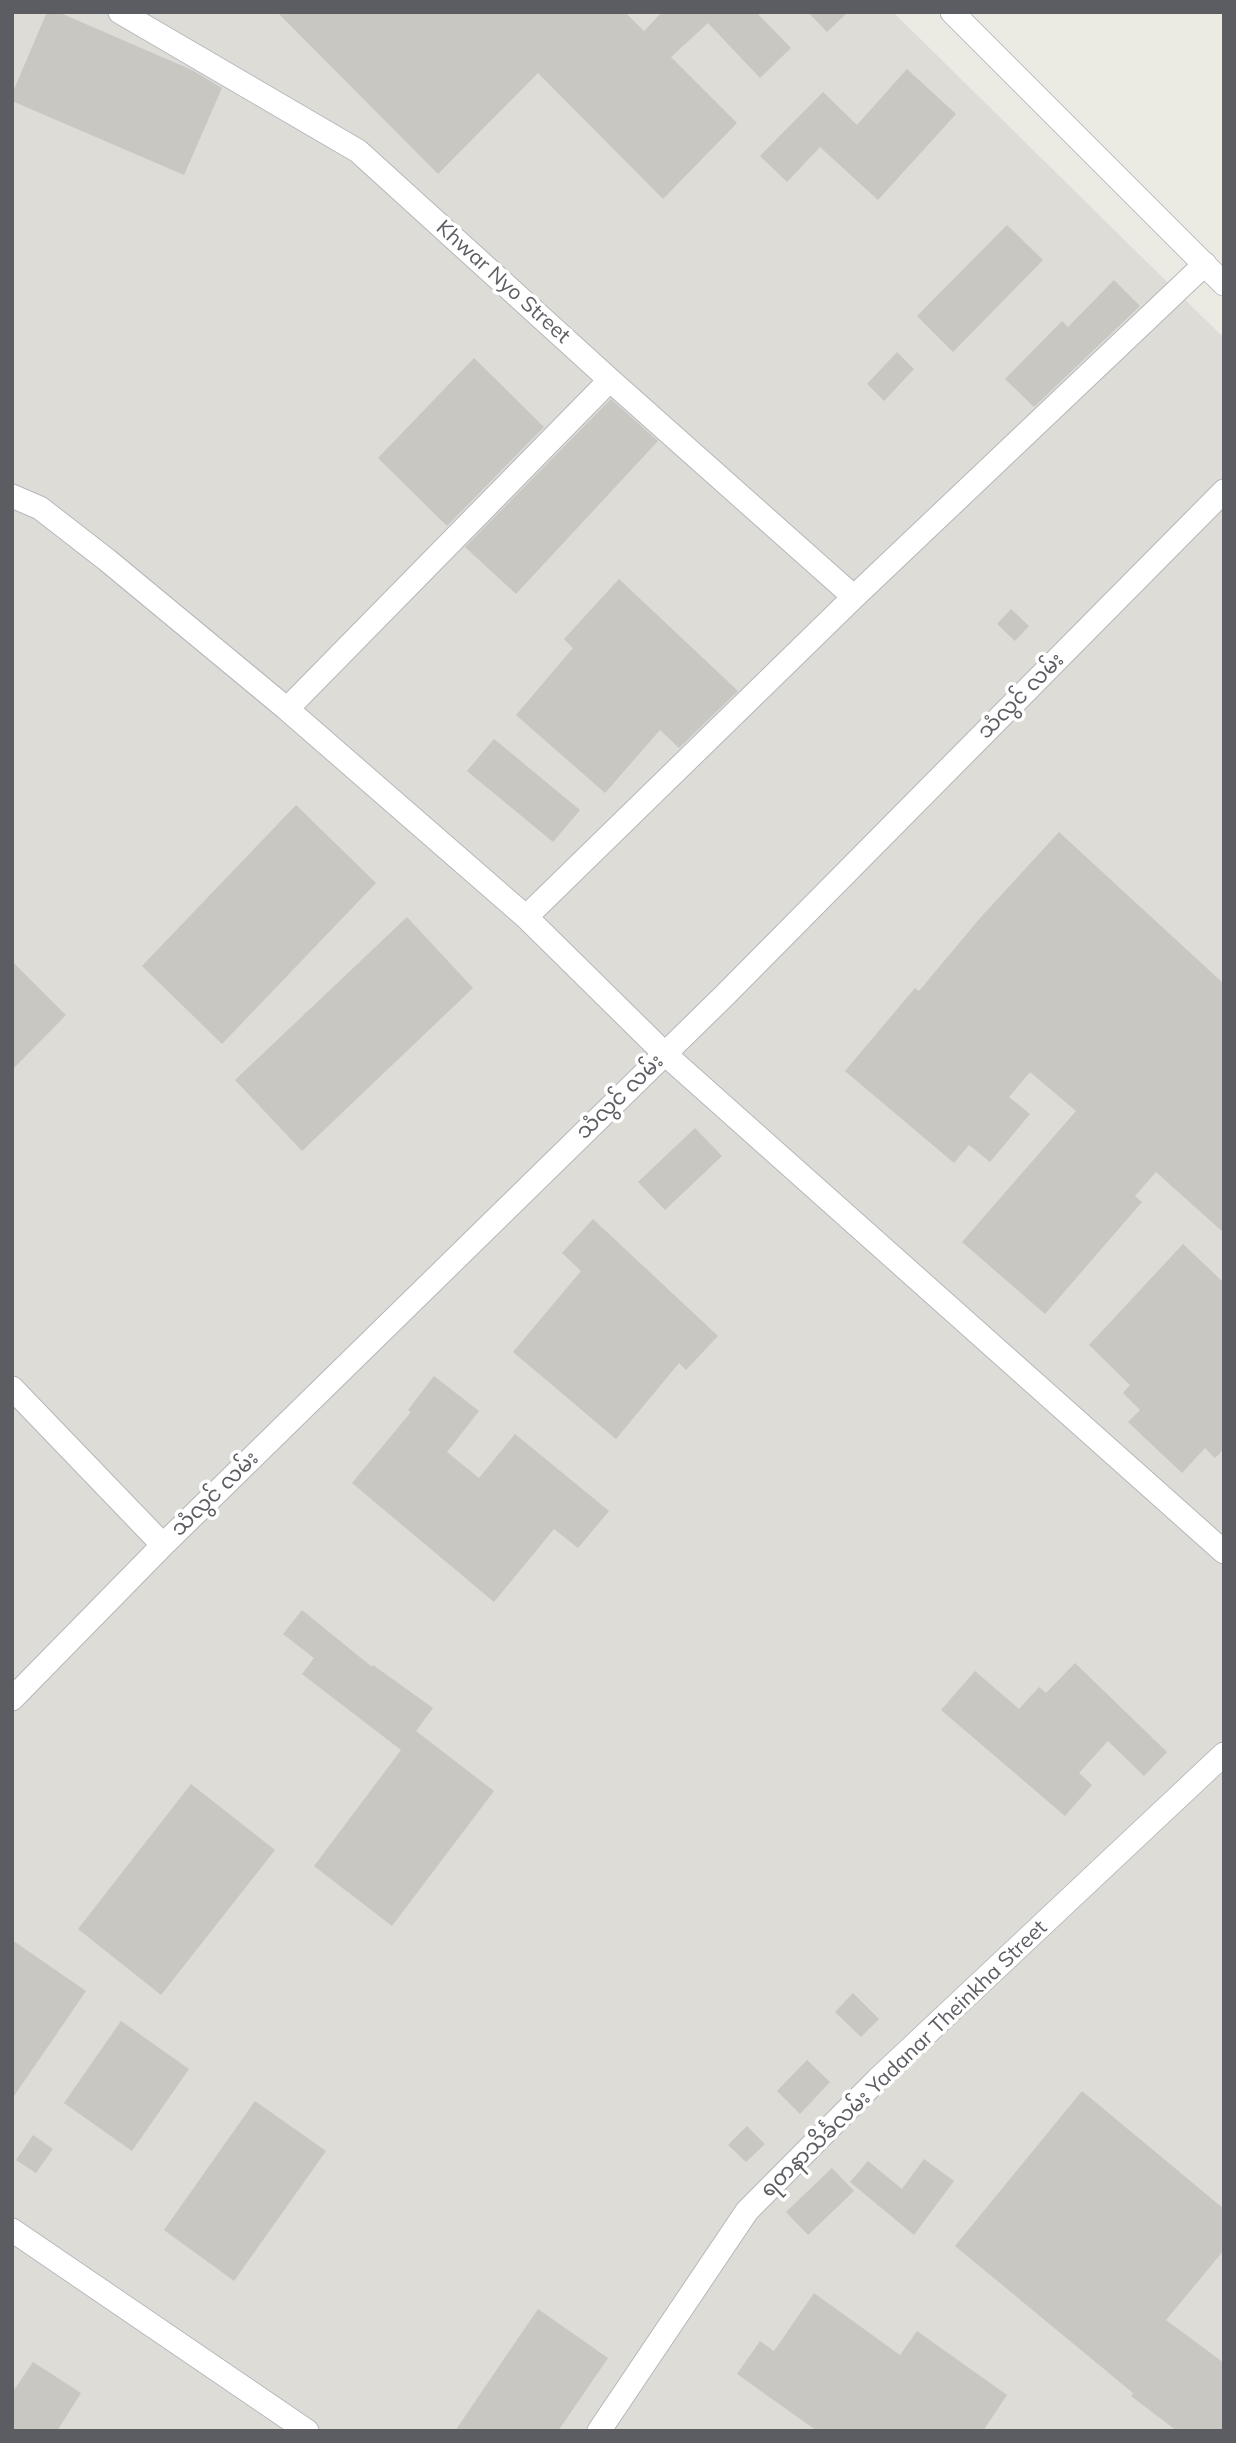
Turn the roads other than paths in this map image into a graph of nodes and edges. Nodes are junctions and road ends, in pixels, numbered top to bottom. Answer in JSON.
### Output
{"nodes":[{"id":1,"x":120,"y":12,"type":"edge"},
{"id":2,"x":952,"y":12,"type":"edge"},
{"id":3,"x":1205,"y":264,"type":"junction"},
{"id":4,"x":1224,"y":284,"type":"edge"},
{"id":5,"x":610,"y":380,"type":"junction"},
{"id":6,"x":1224,"y":491,"type":"edge"},
{"id":7,"x":12,"y":496,"type":"edge"},
{"id":8,"x":854,"y":597,"type":"junction"},
{"id":9,"x":287,"y":709,"type":"junction"},
{"id":10,"x":527,"y":917,"type":"junction"},
{"id":11,"x":665,"y":1054,"type":"junction"},
{"id":12,"x":12,"y":1388,"type":"edge"},
{"id":13,"x":163,"y":1545,"type":"junction"},
{"id":14,"x":1224,"y":1552,"type":"edge"},
{"id":15,"x":12,"y":1699,"type":"edge"},
{"id":16,"x":1224,"y":1754,"type":"edge"},
{"id":17,"x":12,"y":2230,"type":"edge"},
{"id":18,"x":307,"y":2431,"type":"edge"},
{"id":19,"x":599,"y":2431,"type":"edge"}],
"edges":[{"from":1,"to":5,"type":"street","name":"Khwar Nyo Street"},
{"from":2,"to":3,"type":"street"},
{"from":3,"to":4,"type":"street"},
{"from":3,"to":8,"type":"street"},
{"from":5,"to":8,"type":"street","name":"Khwar Nyo Street"},
{"from":5,"to":9,"type":"street"},
{"from":6,"to":11,"type":"street","name":"သံလွင် လမ်း"},
{"from":7,"to":9,"type":"street"},
{"from":8,"to":10,"type":"street"},
{"from":9,"to":10,"type":"street"},
{"from":10,"to":11,"type":"street"},
{"from":11,"to":13,"type":"street","name":"သံလွင် လမ်း"},
{"from":11,"to":14,"type":"street"},
{"from":12,"to":13,"type":"street"},
{"from":13,"to":15,"type":"street","name":"သံလွင် လမ်း"},
{"from":16,"to":19,"type":"street","name":"ရတနာသိင်္ခလမ်း Yadanar Theinkha Street"},
{"from":17,"to":18,"type":"street"}]}
